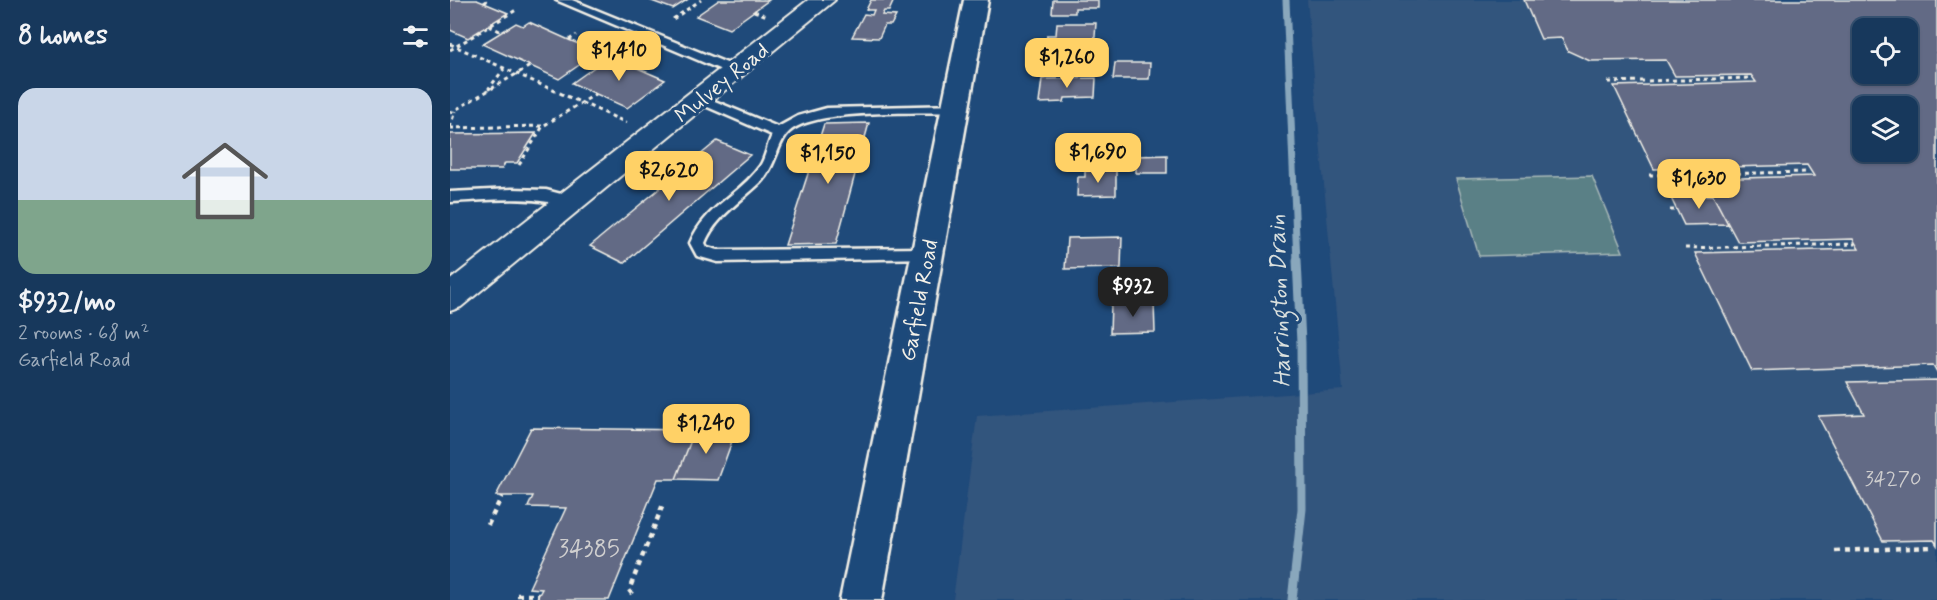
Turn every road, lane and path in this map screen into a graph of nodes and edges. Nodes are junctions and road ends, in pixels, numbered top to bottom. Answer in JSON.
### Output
{"nodes":[{"id":1,"x":488,"y":0,"type":"edge"},
{"id":2,"x":562,"y":0,"type":"edge"},
{"id":3,"x":698,"y":0,"type":"edge"},
{"id":4,"x":823,"y":0,"type":"edge"},
{"id":5,"x":976,"y":0,"type":"edge"},
{"id":6,"x":483,"y":3,"type":"dead end"},
{"id":7,"x":516,"y":10,"type":"dead end"},
{"id":8,"x":754,"y":11,"type":"dead end"},
{"id":9,"x":769,"y":17,"type":"dead end"},
{"id":10,"x":673,"y":20,"type":"dead end"},
{"id":11,"x":489,"y":26,"type":"junction"},
{"id":12,"x":502,"y":32,"type":"dead end"},
{"id":13,"x":576,"y":35,"type":"dead end"},
{"id":14,"x":569,"y":40,"type":"dead end"},
{"id":15,"x":450,"y":44,"type":"edge"},
{"id":16,"x":456,"y":47,"type":"junction"},
{"id":17,"x":450,"y":50,"type":"edge"},
{"id":18,"x":641,"y":63,"type":"dead end"},
{"id":19,"x":530,"y":66,"type":"dead end"},
{"id":20,"x":635,"y":67,"type":"dead end"},
{"id":21,"x":504,"y":69,"type":"junction"},
{"id":22,"x":735,"y":71,"type":"junction"},
{"id":23,"x":517,"y":74,"type":"junction"},
{"id":24,"x":1752,"y":78,"type":"dead end"},
{"id":25,"x":1608,"y":82,"type":"dead end"},
{"id":26,"x":490,"y":90,"type":"junction"},
{"id":27,"x":596,"y":94,"type":"dead end"},
{"id":28,"x":700,"y":99,"type":"junction"},
{"id":29,"x":583,"y":104,"type":"junction"},
{"id":30,"x":955,"y":108,"type":"junction"},
{"id":31,"x":455,"y":110,"type":"junction"},
{"id":32,"x":450,"y":113,"type":"edge"},
{"id":33,"x":629,"y":124,"type":"dead end"},
{"id":34,"x":543,"y":126,"type":"junction"},
{"id":35,"x":450,"y":128,"type":"edge"},
{"id":36,"x":780,"y":133,"type":"junction"},
{"id":37,"x":519,"y":165,"type":"dead end"},
{"id":38,"x":1809,"y":172,"type":"dead end"},
{"id":39,"x":1649,"y":175,"type":"dead end"},
{"id":40,"x":450,"y":196,"type":"edge"},
{"id":41,"x":571,"y":202,"type":"junction"},
{"id":42,"x":1670,"y":210,"type":"dead end"},
{"id":43,"x":1677,"y":210,"type":"dead end"},
{"id":44,"x":1855,"y":244,"type":"dead end"},
{"id":45,"x":1685,"y":248,"type":"dead end"},
{"id":46,"x":927,"y":254,"type":"junction"},
{"id":47,"x":450,"y":298,"type":"edge"},
{"id":48,"x":502,"y":496,"type":"dead end"},
{"id":49,"x":664,"y":502,"type":"dead end"},
{"id":50,"x":488,"y":525,"type":"dead end"},
{"id":51,"x":1933,"y":547,"type":"dead end"},
{"id":52,"x":1835,"y":550,"type":"dead end"},
{"id":53,"x":632,"y":594,"type":"dead end"},
{"id":54,"x":517,"y":595,"type":"dead end"},
{"id":55,"x":539,"y":595,"type":"dead end"},
{"id":56,"x":861,"y":600,"type":"edge"}],
"edges":[{"from":1,"to":6,"type":"path"},
{"from":2,"to":22,"type":"lane"},
{"from":3,"to":10,"type":"path"},
{"from":4,"to":22,"type":"street","name":"Mulvey Road"},
{"from":5,"to":30,"type":"main road","name":"Garfield Road"},
{"from":7,"to":11,"type":"path"},
{"from":8,"to":9,"type":"path"},
{"from":11,"to":12,"type":"path"},
{"from":11,"to":16,"type":"path"},
{"from":13,"to":14,"type":"path"},
{"from":15,"to":16,"type":"path"},
{"from":16,"to":17,"type":"path"},
{"from":16,"to":21,"type":"path"},
{"from":18,"to":20,"type":"path"},
{"from":19,"to":23,"type":"path"},
{"from":21,"to":23,"type":"path"},
{"from":21,"to":26,"type":"path"},
{"from":22,"to":28,"type":"street","name":"Mulvey Road"},
{"from":23,"to":26,"type":"path"},
{"from":23,"to":29,"type":"path"},
{"from":24,"to":25,"type":"path"},
{"from":26,"to":31,"type":"path"},
{"from":27,"to":29,"type":"path"},
{"from":28,"to":36,"type":"lane"},
{"from":28,"to":41,"type":"street","name":"Mulvey Road"},
{"from":29,"to":33,"type":"path"},
{"from":29,"to":34,"type":"path"},
{"from":30,"to":36,"type":"lane"},
{"from":30,"to":46,"type":"main road","name":"Garfield Road"},
{"from":31,"to":32,"type":"path"},
{"from":31,"to":35,"type":"path"},
{"from":34,"to":35,"type":"path"},
{"from":34,"to":37,"type":"path"},
{"from":36,"to":46,"type":"lane"},
{"from":38,"to":39,"type":"path"},
{"from":40,"to":41,"type":"lane"},
{"from":41,"to":47,"type":"street","name":"Mulvey Road"},
{"from":42,"to":43,"type":"path"},
{"from":44,"to":45,"type":"path"},
{"from":46,"to":56,"type":"main road","name":"Garfield Road"},
{"from":48,"to":50,"type":"path"},
{"from":49,"to":53,"type":"path"},
{"from":51,"to":52,"type":"path"},
{"from":54,"to":55,"type":"path"}]}
